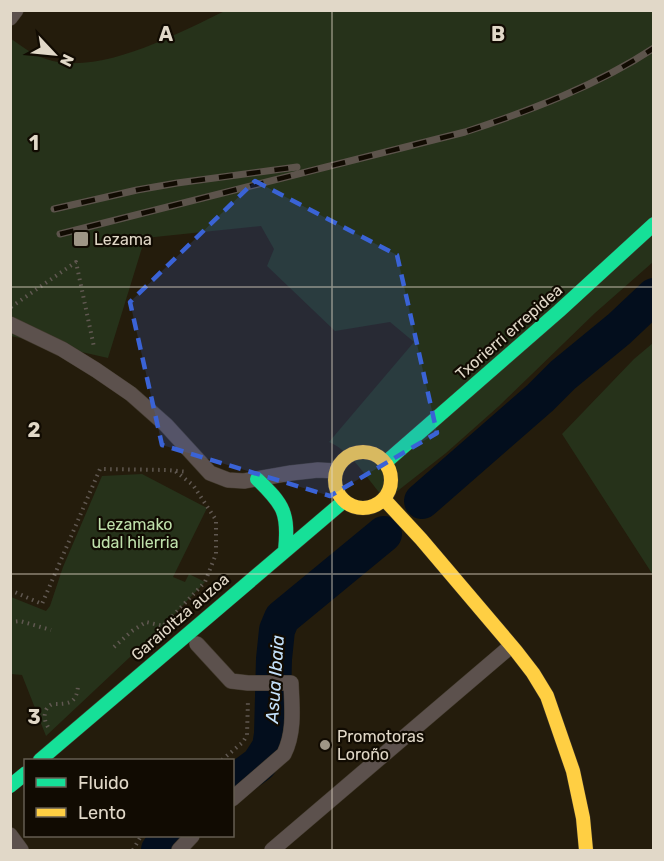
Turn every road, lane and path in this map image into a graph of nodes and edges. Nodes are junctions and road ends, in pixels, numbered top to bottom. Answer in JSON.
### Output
{"nodes":[{"id":1,"x":16,"y":10,"type":"edge"},
{"id":2,"x":10,"y":18,"type":"edge"},
{"id":3,"x":654,"y":224,"type":"edge"},
{"id":4,"x":10,"y":307,"type":"edge"},
{"id":5,"x":10,"y":324,"type":"edge"},
{"id":6,"x":94,"y":348,"type":"dead end"},
{"id":7,"x":386,"y":462,"type":"junction"},
{"id":8,"x":175,"y":471,"type":"junction"},
{"id":9,"x":336,"y":471,"type":"junction"},
{"id":10,"x":191,"y":472,"type":"dead end"},
{"id":11,"x":257,"y":479,"type":"junction"},
{"id":12,"x":384,"y":499,"type":"junction"},
{"id":13,"x":344,"y":501,"type":"junction"},
{"id":14,"x":285,"y":551,"type":"junction"},
{"id":15,"x":10,"y":590,"type":"edge"},
{"id":16,"x":10,"y":622,"type":"edge"},
{"id":17,"x":163,"y":626,"type":"junction"},
{"id":18,"x":51,"y":630,"type":"dead end"},
{"id":19,"x":158,"y":631,"type":"dead end"},
{"id":20,"x":197,"y":644,"type":"dead end"},
{"id":21,"x":511,"y":646,"type":"junction"},
{"id":22,"x":114,"y":647,"type":"dead end"},
{"id":23,"x":248,"y":683,"type":"junction"},
{"id":24,"x":78,"y":685,"type":"dead end"},
{"id":25,"x":50,"y":732,"type":"dead end"},
{"id":26,"x":41,"y":759,"type":"edge"},
{"id":27,"x":223,"y":759,"type":"edge"},
{"id":28,"x":24,"y":775,"type":"edge"},
{"id":29,"x":10,"y":786,"type":"edge"},
{"id":30,"x":234,"y":797,"type":"edge"},
{"id":31,"x":10,"y":835,"type":"edge"},
{"id":32,"x":191,"y":837,"type":"edge"},
{"id":33,"x":21,"y":850,"type":"edge"},
{"id":34,"x":179,"y":850,"type":"edge"},
{"id":35,"x":272,"y":850,"type":"edge"},
{"id":36,"x":586,"y":850,"type":"edge"}],
"edges":[{"from":1,"to":2,"type":"street"},
{"from":3,"to":7,"type":"street","name":"Txorierri errepidea"},
{"from":4,"to":6,"type":"path"},
{"from":5,"to":11,"type":"street"},
{"from":7,"to":9,"type":"street"},
{"from":7,"to":12,"type":"street"},
{"from":8,"to":10,"type":"path"},
{"from":8,"to":15,"type":"path"},
{"from":8,"to":17,"type":"path"},
{"from":9,"to":11,"type":"street"},
{"from":9,"to":13,"type":"street"},
{"from":11,"to":14,"type":"street"},
{"from":12,"to":13,"type":"street"},
{"from":12,"to":21,"type":"street"},
{"from":13,"to":14,"type":"street","name":"Garaioltza auzoa"},
{"from":14,"to":26,"type":"street","name":"Garaioltza auzoa"},
{"from":16,"to":18,"type":"path"},
{"from":17,"to":19,"type":"path"},
{"from":17,"to":22,"type":"path"},
{"from":20,"to":23,"type":"street"},
{"from":21,"to":35,"type":"street"},
{"from":21,"to":36,"type":"street"},
{"from":23,"to":27,"type":"path"},
{"from":23,"to":30,"type":"street"},
{"from":24,"to":25,"type":"path"},
{"from":28,"to":29,"type":"street"},
{"from":31,"to":33,"type":"street"},
{"from":32,"to":34,"type":"street"}]}
